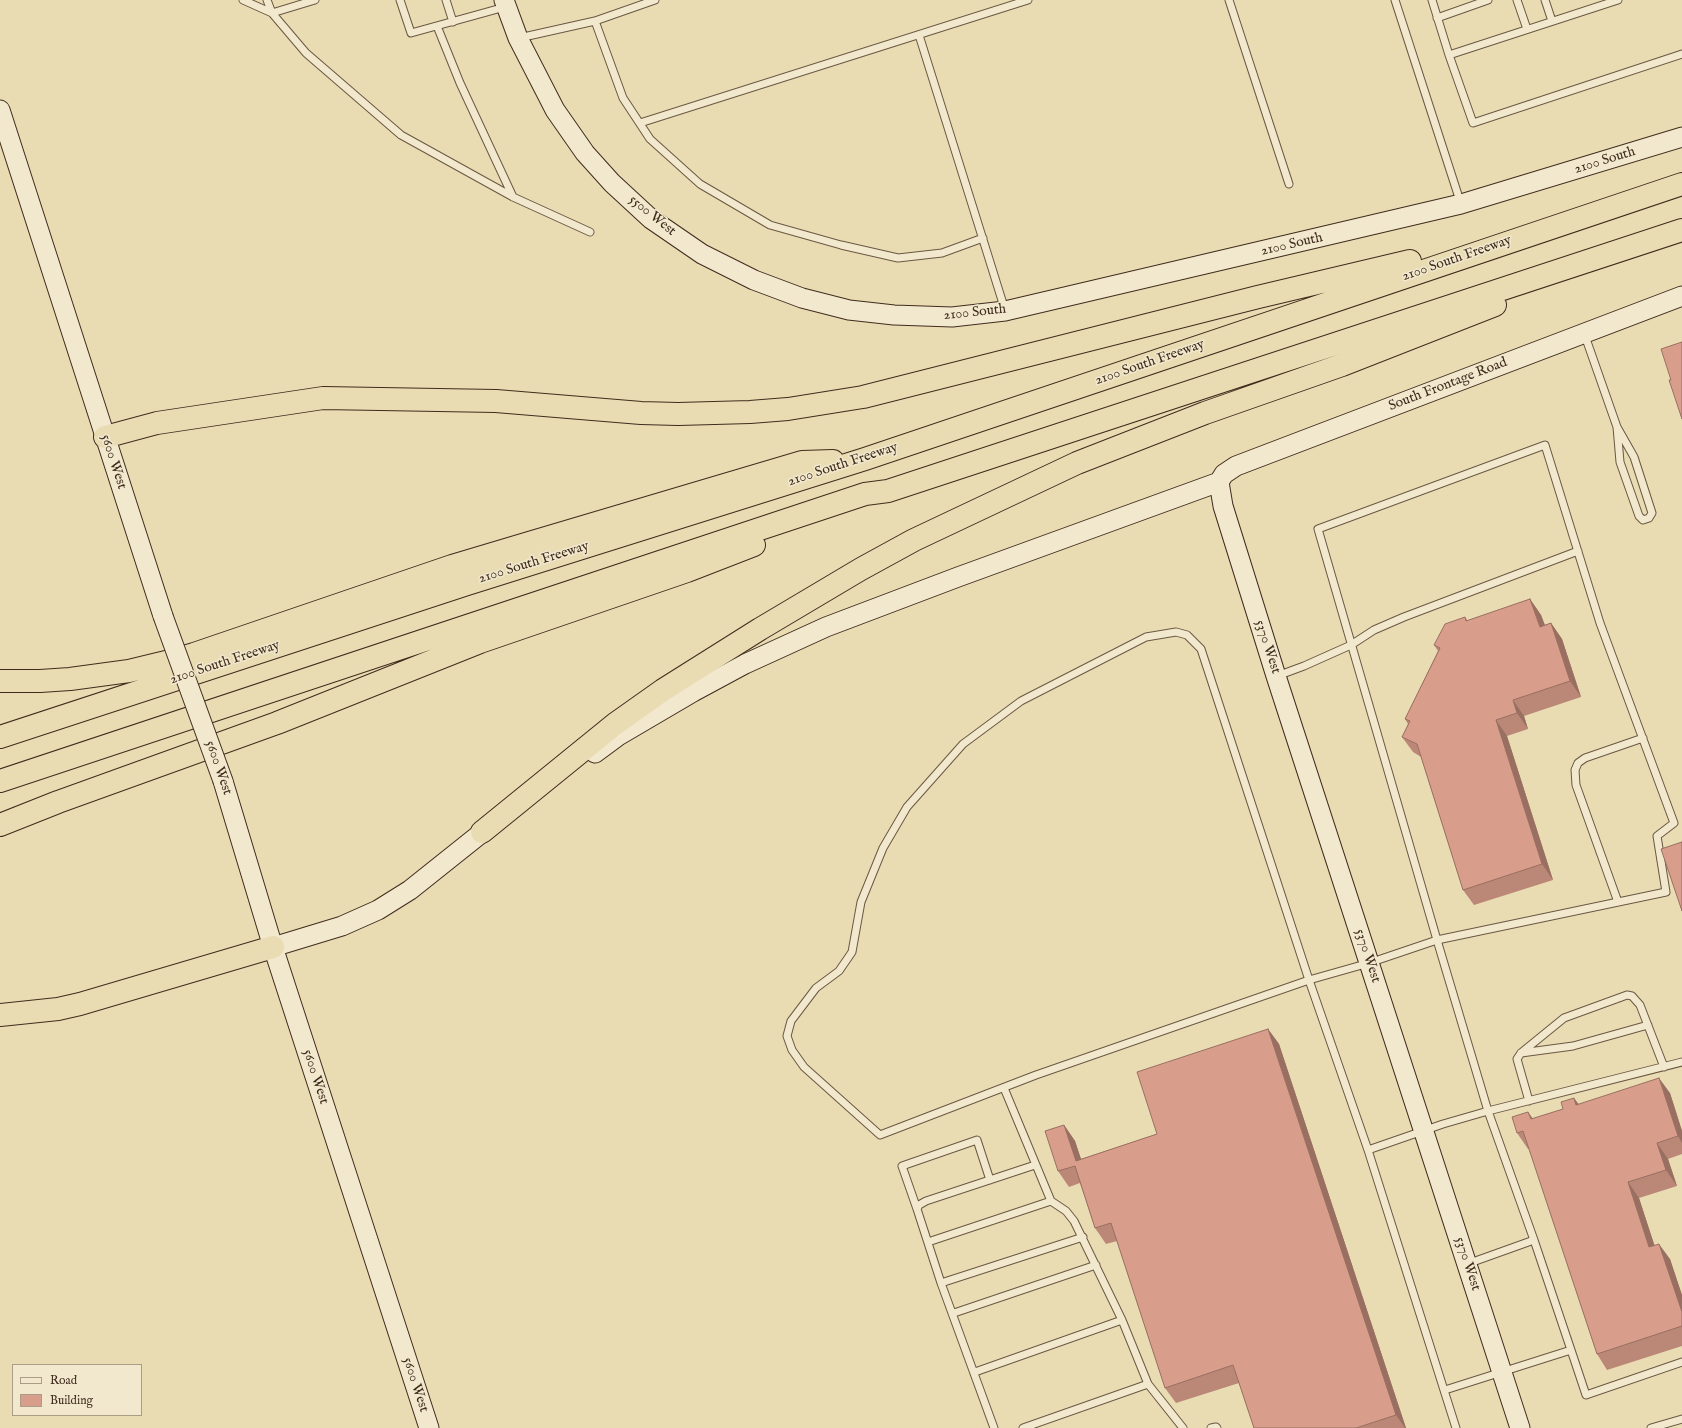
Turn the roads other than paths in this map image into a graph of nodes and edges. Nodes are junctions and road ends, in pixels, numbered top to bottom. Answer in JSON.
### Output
{"nodes":[{"id":1,"x":243,"y":0,"type":"edge"},
{"id":2,"x":268,"y":0,"type":"edge"},
{"id":3,"x":315,"y":0,"type":"edge"},
{"id":4,"x":400,"y":0,"type":"edge"},
{"id":5,"x":446,"y":0,"type":"edge"},
{"id":6,"x":655,"y":0,"type":"edge"},
{"id":7,"x":1028,"y":0,"type":"edge"},
{"id":8,"x":1229,"y":0,"type":"edge"},
{"id":9,"x":1395,"y":0,"type":"edge"},
{"id":10,"x":1432,"y":0,"type":"edge"},
{"id":11,"x":1488,"y":0,"type":"edge"},
{"id":12,"x":1518,"y":0,"type":"edge"},
{"id":13,"x":1545,"y":0,"type":"edge"},
{"id":14,"x":1618,"y":0,"type":"edge"},
{"id":15,"x":505,"y":3,"type":"edge"},
{"id":16,"x":272,"y":14,"type":"junction"},
{"id":17,"x":1437,"y":18,"type":"junction"},
{"id":18,"x":595,"y":21,"type":"junction"},
{"id":19,"x":1552,"y":21,"type":"junction"},
{"id":20,"x":453,"y":22,"type":"junction"},
{"id":21,"x":437,"y":26,"type":"junction"},
{"id":22,"x":1527,"y":29,"type":"junction"},
{"id":23,"x":919,"y":35,"type":"junction"},
{"id":24,"x":518,"y":38,"type":"junction"},
{"id":25,"x":1682,"y":54,"type":"edge"},
{"id":26,"x":1449,"y":55,"type":"junction"},
{"id":27,"x":0,"y":110,"type":"edge"},
{"id":28,"x":640,"y":124,"type":"junction"},
{"id":29,"x":1682,"y":137,"type":"edge"},
{"id":30,"x":1289,"y":184,"type":"dead end"},
{"id":31,"x":1682,"y":184,"type":"edge"},
{"id":32,"x":513,"y":197,"type":"junction"},
{"id":33,"x":1462,"y":204,"type":"junction"},
{"id":34,"x":1555,"y":226,"type":"junction"},
{"id":35,"x":1682,"y":230,"type":"edge"},
{"id":36,"x":590,"y":232,"type":"dead end"},
{"id":37,"x":983,"y":238,"type":"junction"},
{"id":38,"x":1562,"y":269,"type":"junction"},
{"id":39,"x":1682,"y":296,"type":"edge"},
{"id":40,"x":1005,"y":311,"type":"junction"},
{"id":41,"x":894,"y":316,"type":"joint"},
{"id":42,"x":1584,"y":333,"type":"junction"},
{"id":43,"x":1617,"y":427,"type":"junction"},
{"id":44,"x":105,"y":437,"type":"junction"},
{"id":45,"x":864,"y":459,"type":"junction"},
{"id":46,"x":1219,"y":482,"type":"junction"},
{"id":47,"x":888,"y":492,"type":"junction"},
{"id":48,"x":1578,"y":551,"type":"junction"},
{"id":49,"x":1350,"y":645,"type":"junction"},
{"id":50,"x":1276,"y":676,"type":"junction"},
{"id":51,"x":4,"y":680,"type":"edge"},
{"id":52,"x":0,"y":737,"type":"edge"},
{"id":53,"x":1643,"y":738,"type":"junction"},
{"id":54,"x":0,"y":781,"type":"edge"},
{"id":55,"x":0,"y":825,"type":"edge"},
{"id":56,"x":482,"y":832,"type":"junction"},
{"id":57,"x":1618,"y":902,"type":"junction"},
{"id":58,"x":1437,"y":940,"type":"junction"},
{"id":59,"x":273,"y":947,"type":"junction"},
{"id":60,"x":1369,"y":963,"type":"junction"},
{"id":61,"x":1309,"y":980,"type":"junction"},
{"id":62,"x":0,"y":1015,"type":"edge"},
{"id":63,"x":1648,"y":1026,"type":"junction"},
{"id":64,"x":1521,"y":1053,"type":"junction"},
{"id":65,"x":1682,"y":1062,"type":"edge"},
{"id":66,"x":1664,"y":1067,"type":"junction"},
{"id":67,"x":1004,"y":1088,"type":"junction"},
{"id":68,"x":1529,"y":1101,"type":"junction"},
{"id":69,"x":1488,"y":1111,"type":"junction"},
{"id":70,"x":1424,"y":1131,"type":"junction"},
{"id":71,"x":1368,"y":1150,"type":"junction"},
{"id":72,"x":1035,"y":1165,"type":"junction"},
{"id":73,"x":990,"y":1180,"type":"junction"},
{"id":74,"x":1051,"y":1201,"type":"junction"},
{"id":75,"x":917,"y":1209,"type":"junction"},
{"id":76,"x":1083,"y":1237,"type":"junction"},
{"id":77,"x":1534,"y":1240,"type":"junction"},
{"id":78,"x":928,"y":1242,"type":"junction"},
{"id":79,"x":1467,"y":1264,"type":"junction"},
{"id":80,"x":1096,"y":1265,"type":"junction"},
{"id":81,"x":941,"y":1283,"type":"junction"},
{"id":82,"x":954,"y":1313,"type":"junction"},
{"id":83,"x":1122,"y":1320,"type":"junction"},
{"id":84,"x":1570,"y":1350,"type":"junction"},
{"id":85,"x":1682,"y":1362,"type":"edge"},
{"id":86,"x":975,"y":1372,"type":"junction"},
{"id":87,"x":1502,"y":1373,"type":"junction"},
{"id":88,"x":1148,"y":1384,"type":"junction"},
{"id":89,"x":1445,"y":1390,"type":"junction"},
{"id":90,"x":1682,"y":1418,"type":"edge"},
{"id":91,"x":430,"y":1428,"type":"edge"},
{"id":92,"x":994,"y":1428,"type":"edge"},
{"id":93,"x":1023,"y":1428,"type":"edge"},
{"id":94,"x":1183,"y":1428,"type":"edge"},
{"id":95,"x":1210,"y":1428,"type":"edge"},
{"id":96,"x":1217,"y":1428,"type":"edge"},
{"id":97,"x":1456,"y":1428,"type":"edge"},
{"id":98,"x":1520,"y":1428,"type":"edge"},
{"id":99,"x":1651,"y":1428,"type":"edge"}],
"edges":[{"from":1,"to":16,"type":"lane"},
{"from":2,"to":16,"type":"lane"},
{"from":3,"to":16,"type":"lane"},
{"from":4,"to":21,"type":"lane"},
{"from":5,"to":20,"type":"lane"},
{"from":6,"to":18,"type":"lane"},
{"from":7,"to":23,"type":"lane"},
{"from":8,"to":30,"type":"lane"},
{"from":9,"to":33,"type":"lane"},
{"from":10,"to":17,"type":"lane"},
{"from":11,"to":17,"type":"lane"},
{"from":12,"to":22,"type":"lane"},
{"from":13,"to":19,"type":"lane"},
{"from":14,"to":19,"type":"lane"},
{"from":15,"to":20,"type":"lane"},
{"from":15,"to":24,"type":"street","name":"5500 West"},
{"from":16,"to":32,"type":"lane"},
{"from":17,"to":26,"type":"lane"},
{"from":18,"to":24,"type":"lane"},
{"from":18,"to":28,"type":"lane"},
{"from":19,"to":22,"type":"lane"},
{"from":20,"to":21,"type":"lane"},
{"from":21,"to":32,"type":"lane"},
{"from":22,"to":26,"type":"lane"},
{"from":23,"to":28,"type":"lane"},
{"from":23,"to":37,"type":"lane"},
{"from":24,"to":41,"type":"street","name":"5500 West"},
{"from":25,"to":26,"type":"lane"},
{"from":27,"to":44,"type":"street","name":"5600 West"},
{"from":28,"to":37,"type":"lane"},
{"from":29,"to":33,"type":"street","name":"2100 South"},
{"from":31,"to":34,"type":"highway","name":"2100 South Freeway"},
{"from":32,"to":36,"type":"lane"},
{"from":33,"to":40,"type":"street","name":"2100 South"},
{"from":34,"to":44,"type":"highway"},
{"from":34,"to":45,"type":"highway","name":"2100 South Freeway"},
{"from":35,"to":38,"type":"highway"},
{"from":37,"to":40,"type":"lane"},
{"from":38,"to":47,"type":"highway"},
{"from":38,"to":56,"type":"highway"},
{"from":39,"to":42,"type":"street","name":"South Frontage Road"},
{"from":40,"to":41,"type":"street","name":"2100 South"},
{"from":42,"to":43,"type":"lane"},
{"from":42,"to":46,"type":"street","name":"South Frontage Road"},
{"from":43,"to":43,"type":"lane"},
{"from":44,"to":59,"type":"street","name":"5600 West","bridge":true},
{"from":45,"to":51,"type":"highway"},
{"from":45,"to":52,"type":"highway","name":"2100 South Freeway"},
{"from":46,"to":50,"type":"street","name":"5370 West"},
{"from":46,"to":56,"type":"street"},
{"from":47,"to":54,"type":"highway"},
{"from":47,"to":55,"type":"highway"},
{"from":48,"to":49,"type":"lane"},
{"from":48,"to":49,"type":"lane"},
{"from":48,"to":53,"type":"lane"},
{"from":49,"to":50,"type":"lane"},
{"from":49,"to":58,"type":"lane"},
{"from":50,"to":60,"type":"street","name":"5370 West"},
{"from":53,"to":57,"type":"lane"},
{"from":53,"to":57,"type":"lane"},
{"from":56,"to":59,"type":"street"},
{"from":57,"to":58,"type":"lane"},
{"from":58,"to":60,"type":"lane"},
{"from":58,"to":69,"type":"lane"},
{"from":59,"to":62,"type":"highway"},
{"from":59,"to":91,"type":"street","name":"5600 West"},
{"from":60,"to":61,"type":"lane"},
{"from":60,"to":70,"type":"street","name":"5370 West"},
{"from":61,"to":67,"type":"lane"},
{"from":61,"to":67,"type":"lane"},
{"from":61,"to":71,"type":"lane"},
{"from":63,"to":64,"type":"lane"},
{"from":63,"to":64,"type":"lane"},
{"from":63,"to":66,"type":"lane"},
{"from":64,"to":68,"type":"lane"},
{"from":65,"to":66,"type":"lane"},
{"from":66,"to":68,"type":"lane"},
{"from":67,"to":72,"type":"lane"},
{"from":68,"to":69,"type":"lane"},
{"from":69,"to":70,"type":"lane"},
{"from":69,"to":77,"type":"lane"},
{"from":70,"to":71,"type":"lane"},
{"from":70,"to":79,"type":"street","name":"5370 West"},
{"from":71,"to":89,"type":"lane"},
{"from":72,"to":73,"type":"lane"},
{"from":72,"to":74,"type":"lane"},
{"from":73,"to":75,"type":"lane"},
{"from":73,"to":75,"type":"lane"},
{"from":74,"to":76,"type":"lane"},
{"from":74,"to":78,"type":"lane"},
{"from":75,"to":78,"type":"lane"},
{"from":76,"to":80,"type":"lane"},
{"from":76,"to":81,"type":"lane"},
{"from":77,"to":79,"type":"lane"},
{"from":77,"to":84,"type":"lane"},
{"from":78,"to":81,"type":"lane"},
{"from":79,"to":87,"type":"street","name":"5370 West"},
{"from":80,"to":82,"type":"lane"},
{"from":80,"to":83,"type":"lane"},
{"from":81,"to":82,"type":"lane"},
{"from":82,"to":86,"type":"lane"},
{"from":83,"to":86,"type":"lane"},
{"from":83,"to":88,"type":"lane"},
{"from":84,"to":85,"type":"lane"},
{"from":84,"to":87,"type":"lane"},
{"from":86,"to":92,"type":"lane"},
{"from":87,"to":89,"type":"lane"},
{"from":87,"to":98,"type":"street","name":"5370 West"},
{"from":88,"to":93,"type":"lane"},
{"from":88,"to":94,"type":"lane"},
{"from":89,"to":97,"type":"lane"},
{"from":90,"to":99,"type":"lane"},
{"from":95,"to":96,"type":"lane"}]}
